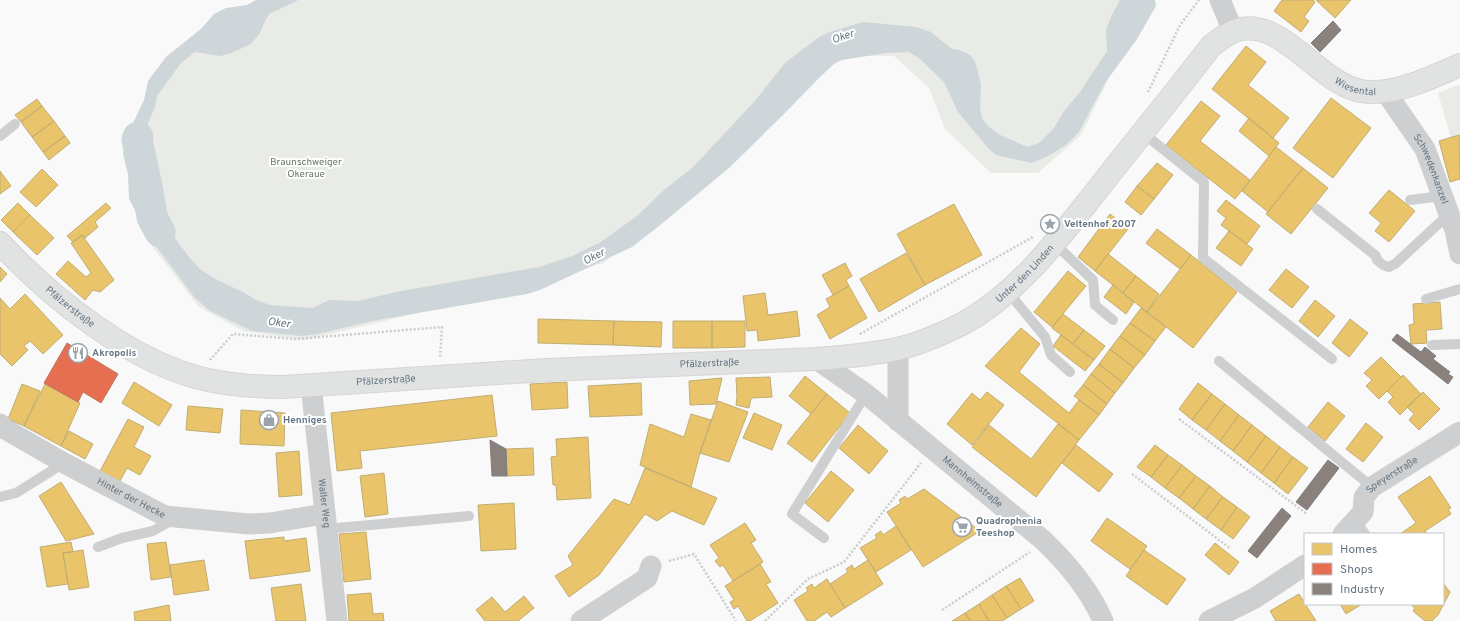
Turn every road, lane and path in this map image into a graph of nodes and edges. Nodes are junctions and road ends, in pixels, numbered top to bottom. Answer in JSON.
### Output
{"nodes":[{"id":1,"x":1199,"y":0,"type":"edge"},
{"id":2,"x":1220,"y":0,"type":"edge"},
{"id":3,"x":1264,"y":31,"type":"joint"},
{"id":4,"x":1233,"y":32,"type":"junction"},
{"id":5,"x":1460,"y":65,"type":"edge"},
{"id":6,"x":1385,"y":91,"type":"junction"},
{"id":7,"x":1148,"y":94,"type":"dead end"},
{"id":8,"x":15,"y":124,"type":"dead end"},
{"id":9,"x":1143,"y":133,"type":"junction"},
{"id":10,"x":0,"y":136,"type":"edge"},
{"id":11,"x":1410,"y":200,"type":"dead end"},
{"id":12,"x":1446,"y":205,"type":"junction"},
{"id":13,"x":1317,"y":209,"type":"dead end"},
{"id":14,"x":1033,"y":236,"type":"dead end"},
{"id":15,"x":0,"y":243,"type":"edge"},
{"id":16,"x":1054,"y":243,"type":"junction"},
{"id":17,"x":1460,"y":254,"type":"edge"},
{"id":18,"x":1460,"y":289,"type":"edge"},
{"id":19,"x":1008,"y":292,"type":"junction"},
{"id":20,"x":1426,"y":299,"type":"dead end"},
{"id":21,"x":1113,"y":320,"type":"dead end"},
{"id":22,"x":857,"y":336,"type":"dead end"},
{"id":23,"x":1432,"y":344,"type":"dead end"},
{"id":24,"x":1460,"y":344,"type":"edge"},
{"id":25,"x":898,"y":349,"type":"junction"},
{"id":26,"x":816,"y":359,"type":"junction"},
{"id":27,"x":1332,"y":359,"type":"dead end"},
{"id":28,"x":1219,"y":361,"type":"dead end"},
{"id":29,"x":1070,"y":372,"type":"dead end"},
{"id":30,"x":439,"y":377,"type":"junction"},
{"id":31,"x":207,"y":380,"type":"junction"},
{"id":32,"x":311,"y":385,"type":"junction"},
{"id":33,"x":866,"y":394,"type":"junction"},
{"id":34,"x":1179,"y":419,"type":"dead end"},
{"id":35,"x":898,"y":421,"type":"junction"},
{"id":36,"x":0,"y":424,"type":"edge"},
{"id":37,"x":1460,"y":432,"type":"edge"},
{"id":38,"x":932,"y":450,"type":"junction"},
{"id":39,"x":64,"y":463,"type":"junction"},
{"id":40,"x":1132,"y":474,"type":"dead end"},
{"id":41,"x":1372,"y":487,"type":"junction"},
{"id":42,"x":0,"y":496,"type":"edge"},
{"id":43,"x":1307,"y":514,"type":"dead end"},
{"id":44,"x":469,"y":516,"type":"dead end"},
{"id":45,"x":178,"y":517,"type":"junction"},
{"id":46,"x":325,"y":522,"type":"junction"},
{"id":47,"x":1355,"y":529,"type":"edge"},
{"id":48,"x":824,"y":538,"type":"dead end"},
{"id":49,"x":1043,"y":540,"type":"junction"},
{"id":50,"x":98,"y":547,"type":"dead end"},
{"id":51,"x":1231,"y":549,"type":"dead end"},
{"id":52,"x":651,"y":566,"type":"joint"},
{"id":53,"x":1304,"y":566,"type":"edge"},
{"id":54,"x":942,"y":610,"type":"dead end"},
{"id":55,"x":337,"y":621,"type":"edge"},
{"id":56,"x":581,"y":621,"type":"edge"},
{"id":57,"x":736,"y":621,"type":"edge"},
{"id":58,"x":765,"y":621,"type":"edge"},
{"id":59,"x":1103,"y":621,"type":"edge"},
{"id":60,"x":1209,"y":621,"type":"edge"}],
"edges":[{"from":1,"to":7,"type":"path"},
{"from":2,"to":4,"type":"street"},
{"from":3,"to":4,"type":"street","name":"Unter den Linden"},
{"from":3,"to":6,"type":"street","name":"Wiesental"},
{"from":4,"to":9,"type":"street","name":"Unter den Linden"},
{"from":5,"to":6,"type":"street","name":"Wiesental"},
{"from":6,"to":12,"type":"street","name":"Schwedenkanzel"},
{"from":8,"to":10,"type":"lane"},
{"from":9,"to":16,"type":"street","name":"Unter den Linden"},
{"from":9,"to":27,"type":"lane"},
{"from":11,"to":12,"type":"lane"},
{"from":12,"to":13,"type":"lane"},
{"from":12,"to":17,"type":"street","name":"Schwedenkanzel"},
{"from":14,"to":22,"type":"path"},
{"from":15,"to":31,"type":"street","name":"Pfälzerstraße"},
{"from":16,"to":19,"type":"street","name":"Unter den Linden"},
{"from":16,"to":21,"type":"lane"},
{"from":18,"to":20,"type":"lane"},
{"from":19,"to":25,"type":"street","name":"Unter den Linden"},
{"from":19,"to":29,"type":"lane"},
{"from":23,"to":24,"type":"lane"},
{"from":25,"to":26,"type":"street","name":"Unter den Linden"},
{"from":25,"to":35,"type":"street"},
{"from":26,"to":30,"type":"street","name":"Pfälzerstraße"},
{"from":26,"to":33,"type":"street","name":"Mannheimstraße"},
{"from":28,"to":41,"type":"lane"},
{"from":30,"to":31,"type":"path"},
{"from":30,"to":32,"type":"street","name":"Pfälzerstraße"},
{"from":31,"to":32,"type":"street","name":"Pfälzerstraße"},
{"from":32,"to":46,"type":"street","name":"Waller Weg"},
{"from":33,"to":35,"type":"street","name":"Mannheimstraße"},
{"from":33,"to":48,"type":"lane"},
{"from":34,"to":43,"type":"path"},
{"from":35,"to":38,"type":"street","name":"Mannheimstraße"},
{"from":36,"to":39,"type":"street","name":"Hinter der Hecke"},
{"from":37,"to":41,"type":"street","name":"Speyerstraße"},
{"from":38,"to":49,"type":"street","name":"Mannheimstraße"},
{"from":38,"to":58,"type":"path"},
{"from":39,"to":42,"type":"lane"},
{"from":39,"to":45,"type":"street","name":"Hinter der Hecke"},
{"from":40,"to":51,"type":"path"},
{"from":41,"to":47,"type":"street","name":"Speyerstraße"},
{"from":44,"to":46,"type":"lane"},
{"from":45,"to":46,"type":"street","name":"Hinter der Hecke"},
{"from":45,"to":50,"type":"lane"},
{"from":46,"to":55,"type":"street","name":"Waller Weg"},
{"from":49,"to":54,"type":"path"},
{"from":49,"to":59,"type":"street","name":"Mannheimstraße"},
{"from":52,"to":56,"type":"street"},
{"from":52,"to":57,"type":"path"},
{"from":53,"to":60,"type":"street"}]}
